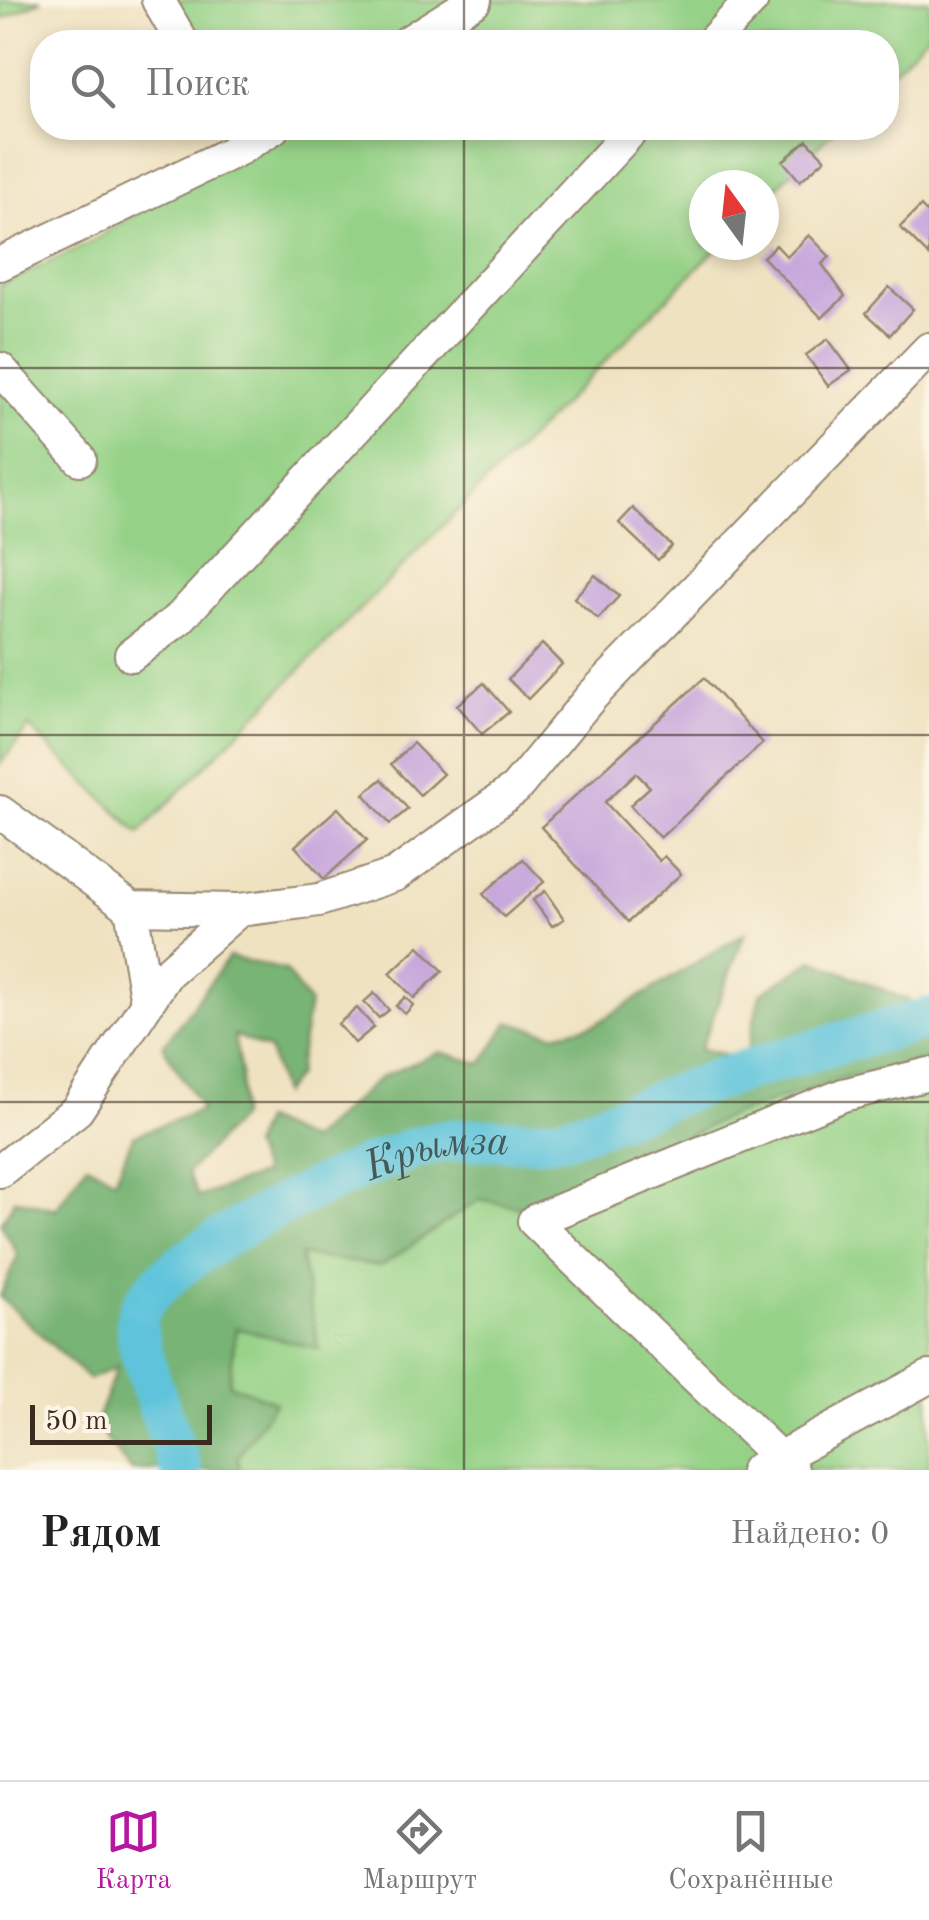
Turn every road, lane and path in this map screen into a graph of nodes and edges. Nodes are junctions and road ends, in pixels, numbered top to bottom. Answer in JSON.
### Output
{"nodes":[{"id":1,"x":158,"y":0,"type":"edge"},
{"id":2,"x":475,"y":0,"type":"edge"},
{"id":3,"x":752,"y":0,"type":"edge"},
{"id":4,"x":175,"y":30,"type":"edge"},
{"id":5,"x":427,"y":30,"type":"edge"},
{"id":6,"x":723,"y":30,"type":"edge"},
{"id":7,"x":231,"y":140,"type":"edge"},
{"id":8,"x":623,"y":140,"type":"edge"},
{"id":9,"x":0,"y":264,"type":"edge"},
{"id":10,"x":929,"y":350,"type":"edge"},
{"id":11,"x":0,"y":369,"type":"edge"},
{"id":12,"x":80,"y":460,"type":"dead end"},
{"id":13,"x":131,"y":656,"type":"dead end"},
{"id":14,"x":0,"y":812,"type":"edge"},
{"id":15,"x":131,"y":908,"type":"junction"},
{"id":16,"x":239,"y":910,"type":"junction"},
{"id":17,"x":147,"y":1003,"type":"junction"},
{"id":18,"x":929,"y":1074,"type":"edge"},
{"id":19,"x":0,"y":1172,"type":"edge"},
{"id":20,"x":929,"y":1377,"type":"edge"},
{"id":21,"x":776,"y":1465,"type":"edge"}],
"edges":[{"from":1,"to":4,"type":"street"},
{"from":2,"to":5,"type":"street"},
{"from":3,"to":6,"type":"street"},
{"from":7,"to":9,"type":"street"},
{"from":8,"to":13,"type":"street"},
{"from":10,"to":16,"type":"street"},
{"from":11,"to":12,"type":"street"},
{"from":14,"to":15,"type":"street"},
{"from":15,"to":16,"type":"street"},
{"from":15,"to":17,"type":"street"},
{"from":16,"to":17,"type":"street"},
{"from":17,"to":19,"type":"street"},
{"from":18,"to":21,"type":"street"},
{"from":20,"to":21,"type":"street"}]}
